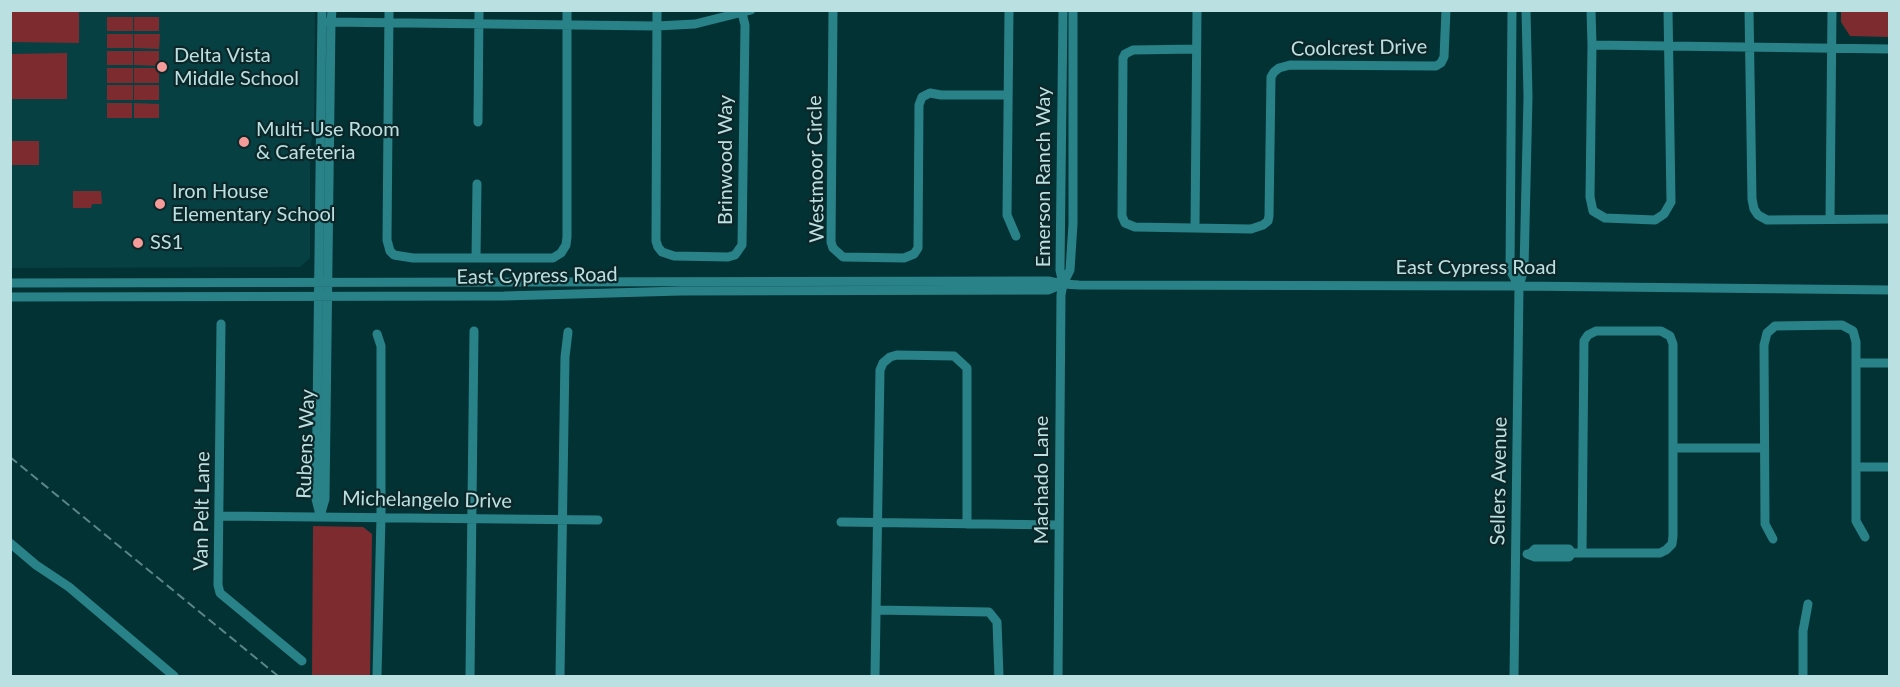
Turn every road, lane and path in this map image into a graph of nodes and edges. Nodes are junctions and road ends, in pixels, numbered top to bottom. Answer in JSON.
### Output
{"nodes":[{"id":1,"x":322,"y":10,"type":"edge"},
{"id":2,"x":332,"y":10,"type":"edge"},
{"id":3,"x":389,"y":10,"type":"edge"},
{"id":4,"x":479,"y":10,"type":"edge"},
{"id":5,"x":567,"y":10,"type":"edge"},
{"id":6,"x":657,"y":10,"type":"edge"},
{"id":7,"x":833,"y":10,"type":"edge"},
{"id":8,"x":1009,"y":10,"type":"edge"},
{"id":9,"x":1063,"y":10,"type":"edge"},
{"id":10,"x":1073,"y":10,"type":"edge"},
{"id":11,"x":1197,"y":10,"type":"edge"},
{"id":12,"x":1446,"y":10,"type":"edge"},
{"id":13,"x":1512,"y":10,"type":"edge"},
{"id":14,"x":1526,"y":10,"type":"edge"},
{"id":15,"x":1591,"y":10,"type":"edge"},
{"id":16,"x":1668,"y":10,"type":"edge"},
{"id":17,"x":1749,"y":10,"type":"edge"},
{"id":18,"x":1832,"y":10,"type":"edge"},
{"id":19,"x":746,"y":12,"type":"edge"},
{"id":20,"x":326,"y":22,"type":"junction"},
{"id":21,"x":389,"y":24,"type":"junction"},
{"id":22,"x":479,"y":24,"type":"junction"},
{"id":23,"x":567,"y":25,"type":"junction"},
{"id":24,"x":657,"y":26,"type":"junction"},
{"id":25,"x":1592,"y":45,"type":"junction"},
{"id":26,"x":1667,"y":46,"type":"junction"},
{"id":27,"x":1749,"y":47,"type":"junction"},
{"id":28,"x":1832,"y":47,"type":"junction"},
{"id":29,"x":1890,"y":49,"type":"edge"},
{"id":30,"x":1196,"y":50,"type":"junction"},
{"id":31,"x":1007,"y":95,"type":"junction"},
{"id":32,"x":478,"y":122,"type":"dead end"},
{"id":33,"x":477,"y":184,"type":"dead end"},
{"id":34,"x":1830,"y":219,"type":"junction"},
{"id":35,"x":1890,"y":219,"type":"edge"},
{"id":36,"x":1195,"y":228,"type":"junction"},
{"id":37,"x":1016,"y":236,"type":"dead end"},
{"id":38,"x":476,"y":258,"type":"junction"},
{"id":39,"x":323,"y":282,"type":"junction"},
{"id":40,"x":10,"y":283,"type":"edge"},
{"id":41,"x":1063,"y":284,"type":"junction"},
{"id":42,"x":1519,"y":286,"type":"junction"},
{"id":43,"x":1890,"y":290,"type":"edge"},
{"id":44,"x":323,"y":296,"type":"junction"},
{"id":45,"x":10,"y":297,"type":"edge"},
{"id":46,"x":221,"y":324,"type":"dead end"},
{"id":47,"x":474,"y":331,"type":"dead end"},
{"id":48,"x":568,"y":332,"type":"dead end"},
{"id":49,"x":377,"y":334,"type":"dead end"},
{"id":50,"x":1856,"y":363,"type":"junction"},
{"id":51,"x":1890,"y":363,"type":"edge"},
{"id":52,"x":1674,"y":448,"type":"junction"},
{"id":53,"x":1764,"y":448,"type":"junction"},
{"id":54,"x":1856,"y":467,"type":"junction"},
{"id":55,"x":1890,"y":467,"type":"edge"},
{"id":56,"x":220,"y":516,"type":"junction"},
{"id":57,"x":320,"y":516,"type":"junction"},
{"id":58,"x":381,"y":517,"type":"junction"},
{"id":59,"x":471,"y":518,"type":"junction"},
{"id":60,"x":562,"y":520,"type":"junction"},
{"id":61,"x":598,"y":520,"type":"dead end"},
{"id":62,"x":841,"y":522,"type":"dead end"},
{"id":63,"x":877,"y":522,"type":"junction"},
{"id":64,"x":967,"y":524,"type":"junction"},
{"id":65,"x":1059,"y":525,"type":"junction"},
{"id":66,"x":1864,"y":537,"type":"dead end"},
{"id":67,"x":1773,"y":538,"type":"dead end"},
{"id":68,"x":10,"y":543,"type":"edge"},
{"id":69,"x":1577,"y":552,"type":"junction"},
{"id":70,"x":1516,"y":554,"type":"junction"},
{"id":71,"x":1808,"y":604,"type":"dead end"},
{"id":72,"x":876,"y":610,"type":"junction"},
{"id":73,"x":302,"y":661,"type":"dead end"},
{"id":74,"x":169,"y":675,"type":"edge"},
{"id":75,"x":377,"y":676,"type":"edge"},
{"id":76,"x":470,"y":676,"type":"edge"},
{"id":77,"x":560,"y":676,"type":"edge"},
{"id":78,"x":875,"y":676,"type":"edge"},
{"id":79,"x":999,"y":676,"type":"edge"},
{"id":80,"x":1058,"y":676,"type":"edge"},
{"id":81,"x":1514,"y":676,"type":"edge"},
{"id":82,"x":1803,"y":676,"type":"edge"}],
"edges":[{"from":1,"to":20,"type":"street"},
{"from":2,"to":20,"type":"street"},
{"from":3,"to":21,"type":"street"},
{"from":4,"to":22,"type":"street"},
{"from":5,"to":23,"type":"street"},
{"from":6,"to":24,"type":"street","name":"Brinwood Way"},
{"from":7,"to":31,"type":"street","name":"Westmoor Circle"},
{"from":8,"to":31,"type":"street"},
{"from":9,"to":41,"type":"street","name":"Emerson Ranch Way"},
{"from":10,"to":41,"type":"street","name":"Emerson Ranch Way"},
{"from":11,"to":30,"type":"street"},
{"from":12,"to":36,"type":"street","name":"Coolcrest Drive"},
{"from":13,"to":42,"type":"street","name":"Sellers Avenue"},
{"from":14,"to":42,"type":"street","name":"Sellers Avenue"},
{"from":15,"to":25,"type":"street"},
{"from":16,"to":26,"type":"street"},
{"from":17,"to":27,"type":"street"},
{"from":18,"to":28,"type":"street"},
{"from":19,"to":24,"type":"street"},
{"from":19,"to":24,"type":"street","name":"Brinwood Way"},
{"from":20,"to":21,"type":"street"},
{"from":20,"to":39,"type":"street"},
{"from":21,"to":22,"type":"street"},
{"from":21,"to":38,"type":"street"},
{"from":22,"to":23,"type":"street"},
{"from":22,"to":32,"type":"street"},
{"from":23,"to":24,"type":"street"},
{"from":23,"to":38,"type":"street"},
{"from":25,"to":26,"type":"street"},
{"from":25,"to":26,"type":"street"},
{"from":26,"to":27,"type":"street"},
{"from":27,"to":28,"type":"street"},
{"from":27,"to":34,"type":"street"},
{"from":28,"to":29,"type":"street"},
{"from":28,"to":34,"type":"street"},
{"from":30,"to":36,"type":"street"},
{"from":30,"to":36,"type":"street"},
{"from":31,"to":37,"type":"street"},
{"from":33,"to":38,"type":"street"},
{"from":34,"to":35,"type":"street"},
{"from":39,"to":40,"type":"street","name":"East Cypress Road"},
{"from":39,"to":41,"type":"street","name":"East Cypress Road"},
{"from":39,"to":44,"type":"street"},
{"from":41,"to":42,"type":"street","name":"East Cypress Road"},
{"from":41,"to":44,"type":"street","name":"East Cypress Road"},
{"from":41,"to":65,"type":"street","name":"Machado Lane"},
{"from":42,"to":43,"type":"street","name":"East Cypress Road"},
{"from":42,"to":70,"type":"street","name":"Sellers Avenue"},
{"from":44,"to":45,"type":"street","name":"East Cypress Road"},
{"from":44,"to":57,"type":"street","name":"Rubens Way"},
{"from":46,"to":56,"type":"street","name":"Van Pelt Lane"},
{"from":47,"to":59,"type":"street"},
{"from":48,"to":60,"type":"street"},
{"from":49,"to":58,"type":"street"},
{"from":50,"to":51,"type":"street"},
{"from":50,"to":53,"type":"street"},
{"from":50,"to":54,"type":"street"},
{"from":52,"to":53,"type":"street"},
{"from":52,"to":69,"type":"street"},
{"from":52,"to":69,"type":"street"},
{"from":53,"to":67,"type":"street"},
{"from":54,"to":55,"type":"street"},
{"from":54,"to":66,"type":"street"},
{"from":56,"to":57,"type":"street","name":"Michelangelo Drive"},
{"from":56,"to":73,"type":"street","name":"Van Pelt Lane"},
{"from":57,"to":58,"type":"street","name":"Michelangelo Drive"},
{"from":58,"to":59,"type":"street","name":"Michelangelo Drive"},
{"from":58,"to":75,"type":"street"},
{"from":59,"to":60,"type":"street","name":"Michelangelo Drive"},
{"from":59,"to":76,"type":"street"},
{"from":60,"to":61,"type":"street","name":"Michelangelo Drive"},
{"from":60,"to":77,"type":"street"},
{"from":62,"to":63,"type":"street"},
{"from":63,"to":64,"type":"street"},
{"from":63,"to":64,"type":"street"},
{"from":63,"to":72,"type":"street"},
{"from":64,"to":65,"type":"street"},
{"from":65,"to":80,"type":"street","name":"Machado Lane"},
{"from":68,"to":74,"type":"street"},
{"from":69,"to":70,"type":"street"},
{"from":70,"to":81,"type":"street","name":"Sellers Avenue"},
{"from":71,"to":82,"type":"street"},
{"from":72,"to":78,"type":"street"},
{"from":72,"to":79,"type":"street"}]}
